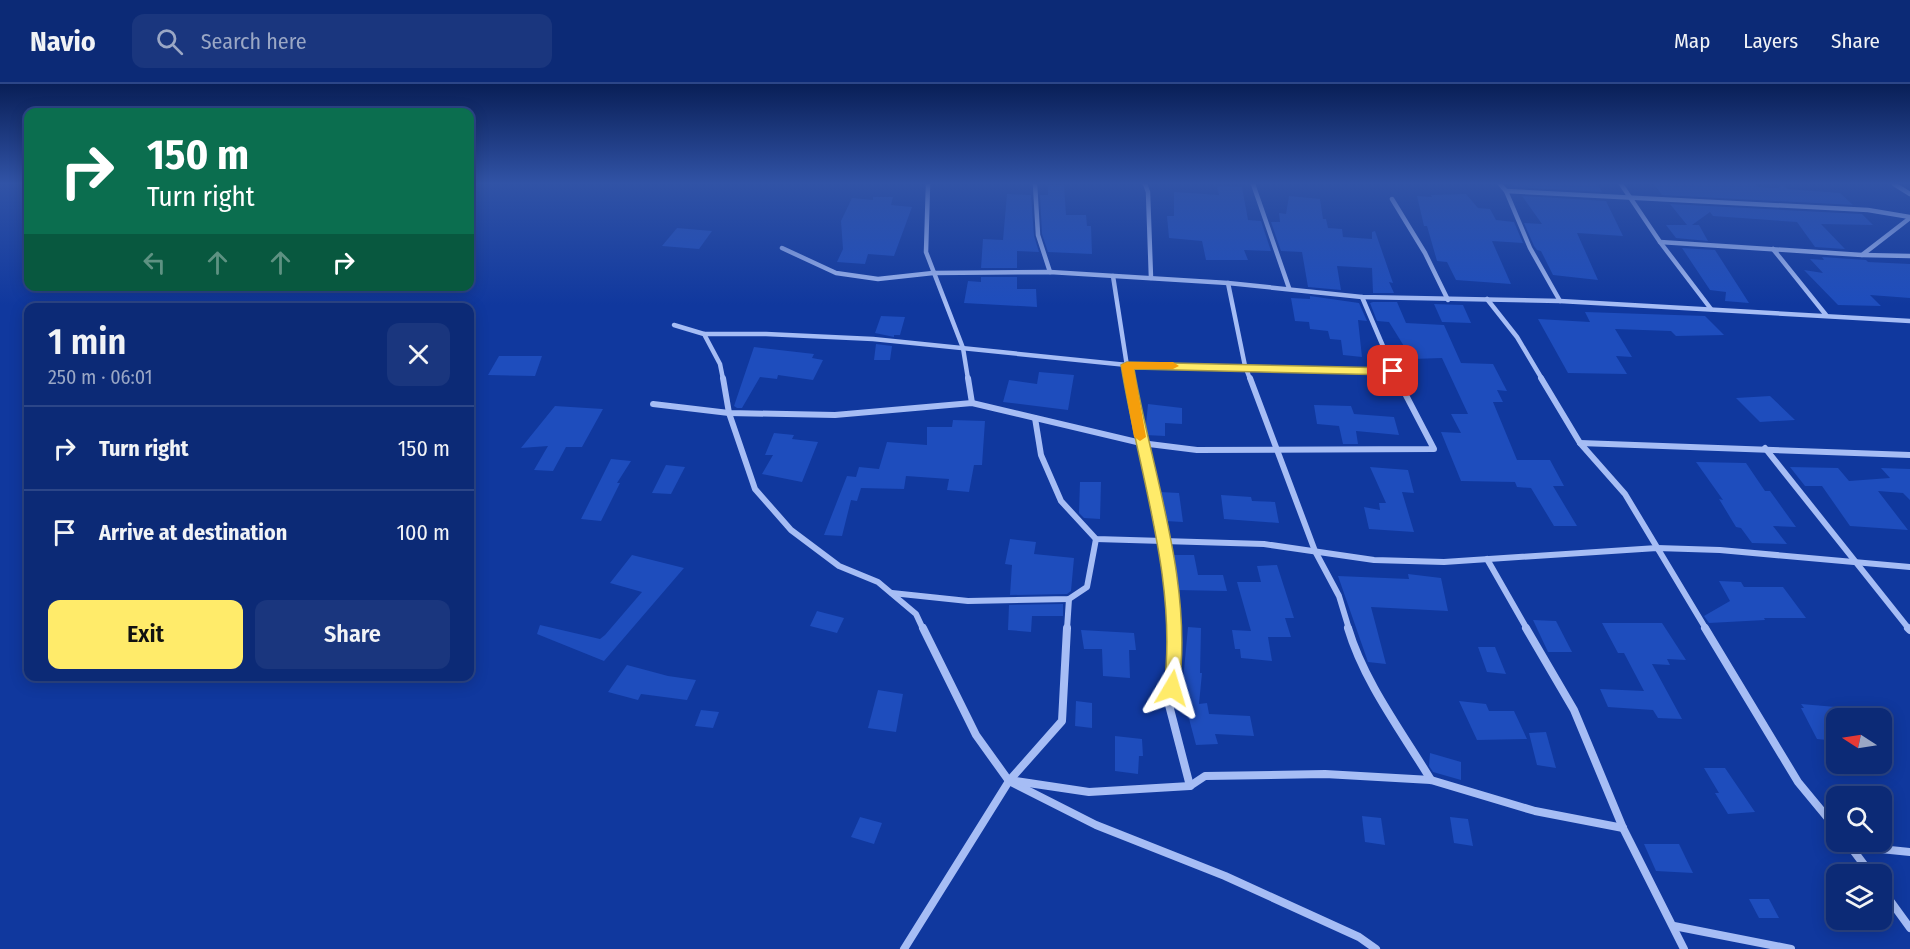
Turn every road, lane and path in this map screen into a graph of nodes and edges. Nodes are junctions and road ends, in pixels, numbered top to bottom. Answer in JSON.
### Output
{"nodes":[{"id":1,"x":927,"y":224,"type":"edge"},
{"id":2,"x":1037,"y":224,"type":"edge"},
{"id":3,"x":1149,"y":224,"type":"edge"},
{"id":4,"x":1267,"y":224,"type":"edge"},
{"id":5,"x":1408,"y":224,"type":"edge"},
{"id":6,"x":1520,"y":224,"type":"edge"},
{"id":7,"x":1649,"y":224,"type":"edge"},
{"id":8,"x":1902,"y":224,"type":"edge"},
{"id":9,"x":1660,"y":242,"type":"junction"},
{"id":10,"x":782,"y":248,"type":"dead end"},
{"id":11,"x":1773,"y":249,"type":"junction"},
{"id":12,"x":1862,"y":255,"type":"junction"},
{"id":13,"x":1910,"y":256,"type":"edge"},
{"id":14,"x":1050,"y":272,"type":"junction"},
{"id":15,"x":933,"y":273,"type":"junction"},
{"id":16,"x":1113,"y":276,"type":"junction"},
{"id":17,"x":1151,"y":278,"type":"junction"},
{"id":18,"x":1228,"y":283,"type":"junction"},
{"id":19,"x":1289,"y":288,"type":"junction"},
{"id":20,"x":1362,"y":297,"type":"junction"},
{"id":21,"x":1487,"y":299,"type":"junction"},
{"id":22,"x":1448,"y":300,"type":"junction"},
{"id":23,"x":1560,"y":301,"type":"junction"},
{"id":24,"x":1711,"y":309,"type":"junction"},
{"id":25,"x":1826,"y":315,"type":"junction"},
{"id":26,"x":1910,"y":321,"type":"edge"},
{"id":27,"x":674,"y":326,"type":"dead end"},
{"id":28,"x":704,"y":334,"type":"junction"},
{"id":29,"x":963,"y":348,"type":"junction"},
{"id":30,"x":1127,"y":365,"type":"junction"},
{"id":31,"x":1245,"y":366,"type":"junction"},
{"id":32,"x":1393,"y":371,"type":"junction"},
{"id":33,"x":972,"y":403,"type":"junction"},
{"id":34,"x":653,"y":404,"type":"dead end"},
{"id":35,"x":729,"y":413,"type":"junction"},
{"id":36,"x":1035,"y":418,"type":"junction"},
{"id":37,"x":1141,"y":443,"type":"junction"},
{"id":38,"x":1580,"y":443,"type":"junction"},
{"id":39,"x":1275,"y":448,"type":"junction"},
{"id":40,"x":1765,"y":448,"type":"junction"},
{"id":41,"x":1910,"y":455,"type":"edge"},
{"id":42,"x":1096,"y":539,"type":"junction"},
{"id":43,"x":1164,"y":541,"type":"junction"},
{"id":44,"x":1657,"y":548,"type":"junction"},
{"id":45,"x":1315,"y":551,"type":"junction"},
{"id":46,"x":1487,"y":559,"type":"junction"},
{"id":47,"x":1855,"y":563,"type":"junction"},
{"id":48,"x":1910,"y":567,"type":"edge"},
{"id":49,"x":892,"y":593,"type":"junction"},
{"id":50,"x":1069,"y":599,"type":"junction"},
{"id":51,"x":1910,"y":630,"type":"edge"},
{"id":52,"x":1009,"y":780,"type":"junction"},
{"id":53,"x":1431,"y":780,"type":"junction"},
{"id":54,"x":1190,"y":786,"type":"junction"},
{"id":55,"x":1826,"y":816,"type":"edge"},
{"id":56,"x":1623,"y":828,"type":"junction"},
{"id":57,"x":1892,"y":850,"type":"edge"},
{"id":58,"x":1910,"y":852,"type":"edge"},
{"id":59,"x":1892,"y":903,"type":"edge"},
{"id":60,"x":1674,"y":926,"type":"junction"},
{"id":61,"x":1910,"y":928,"type":"edge"},
{"id":62,"x":904,"y":949,"type":"edge"},
{"id":63,"x":1376,"y":949,"type":"edge"},
{"id":64,"x":1684,"y":949,"type":"edge"},
{"id":65,"x":1791,"y":949,"type":"edge"}],
"edges":[{"from":1,"to":15,"type":"street"},
{"from":2,"to":14,"type":"street"},
{"from":3,"to":17,"type":"street"},
{"from":4,"to":19,"type":"street"},
{"from":5,"to":22,"type":"street"},
{"from":6,"to":23,"type":"street"},
{"from":7,"to":9,"type":"street"},
{"from":8,"to":12,"type":"street"},
{"from":9,"to":11,"type":"street"},
{"from":9,"to":24,"type":"street"},
{"from":10,"to":15,"type":"street"},
{"from":11,"to":12,"type":"street"},
{"from":11,"to":25,"type":"street"},
{"from":12,"to":13,"type":"street"},
{"from":14,"to":15,"type":"street"},
{"from":14,"to":16,"type":"street"},
{"from":15,"to":29,"type":"street"},
{"from":16,"to":17,"type":"street"},
{"from":16,"to":30,"type":"street"},
{"from":17,"to":18,"type":"street"},
{"from":18,"to":19,"type":"street"},
{"from":18,"to":31,"type":"street"},
{"from":19,"to":20,"type":"street"},
{"from":20,"to":22,"type":"street"},
{"from":20,"to":32,"type":"street"},
{"from":21,"to":22,"type":"street"},
{"from":21,"to":23,"type":"street"},
{"from":21,"to":38,"type":"street"},
{"from":23,"to":24,"type":"street"},
{"from":24,"to":25,"type":"street"},
{"from":25,"to":26,"type":"street"},
{"from":27,"to":28,"type":"street"},
{"from":28,"to":29,"type":"street"},
{"from":28,"to":35,"type":"street"},
{"from":29,"to":30,"type":"street"},
{"from":29,"to":33,"type":"street"},
{"from":30,"to":31,"type":"street"},
{"from":30,"to":37,"type":"street"},
{"from":31,"to":32,"type":"street"},
{"from":31,"to":39,"type":"street"},
{"from":32,"to":39,"type":"street"},
{"from":33,"to":35,"type":"street"},
{"from":33,"to":36,"type":"street"},
{"from":34,"to":35,"type":"street"},
{"from":35,"to":49,"type":"street"},
{"from":36,"to":37,"type":"street"},
{"from":36,"to":42,"type":"street"},
{"from":37,"to":39,"type":"street"},
{"from":37,"to":43,"type":"street"},
{"from":38,"to":40,"type":"street"},
{"from":38,"to":44,"type":"street"},
{"from":39,"to":45,"type":"street"},
{"from":40,"to":41,"type":"street"},
{"from":40,"to":47,"type":"street"},
{"from":42,"to":43,"type":"street"},
{"from":42,"to":50,"type":"street"},
{"from":43,"to":45,"type":"street"},
{"from":43,"to":54,"type":"street"},
{"from":44,"to":46,"type":"street"},
{"from":44,"to":47,"type":"street"},
{"from":44,"to":55,"type":"street"},
{"from":45,"to":46,"type":"street"},
{"from":45,"to":53,"type":"street"},
{"from":46,"to":56,"type":"street"},
{"from":47,"to":48,"type":"street"},
{"from":47,"to":51,"type":"street"},
{"from":49,"to":50,"type":"street"},
{"from":49,"to":52,"type":"street"},
{"from":50,"to":52,"type":"street"},
{"from":52,"to":54,"type":"street"},
{"from":52,"to":62,"type":"street"},
{"from":52,"to":63,"type":"street"},
{"from":53,"to":54,"type":"street"},
{"from":53,"to":56,"type":"street"},
{"from":56,"to":60,"type":"street"},
{"from":57,"to":58,"type":"street"},
{"from":59,"to":61,"type":"street"},
{"from":60,"to":64,"type":"street"},
{"from":60,"to":65,"type":"street"}]}
